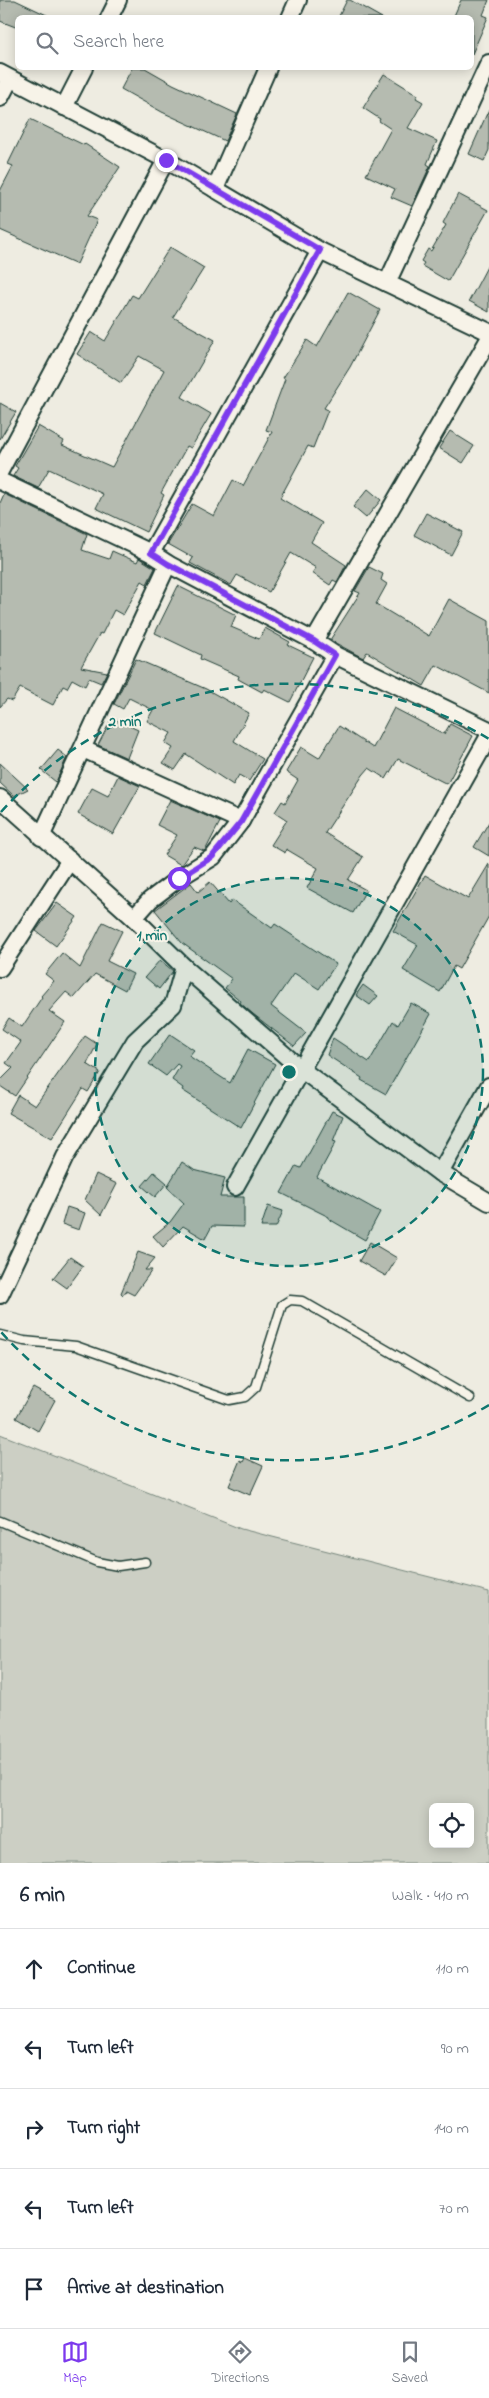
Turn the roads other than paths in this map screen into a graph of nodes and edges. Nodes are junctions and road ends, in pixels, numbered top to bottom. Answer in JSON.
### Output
{"nodes":[{"id":1,"x":118,"y":0,"type":"edge"},
{"id":2,"x":298,"y":0,"type":"edge"},
{"id":3,"x":110,"y":15,"type":"edge"},
{"id":4,"x":291,"y":15,"type":"edge"},
{"id":5,"x":489,"y":63,"type":"edge"},
{"id":6,"x":83,"y":70,"type":"edge"},
{"id":7,"x":267,"y":70,"type":"edge"},
{"id":8,"x":5,"y":76,"type":"edge"},
{"id":9,"x":0,"y":98,"type":"edge"},
{"id":10,"x":64,"y":107,"type":"junction"},
{"id":11,"x":166,"y":160,"type":"junction"},
{"id":12,"x":216,"y":189,"type":"junction"},
{"id":13,"x":320,"y":250,"type":"junction"},
{"id":14,"x":388,"y":283,"type":"junction"},
{"id":15,"x":489,"y":332,"type":"edge"},
{"id":16,"x":489,"y":339,"type":"edge"},
{"id":17,"x":0,"y":472,"type":"edge"},
{"id":18,"x":0,"y":481,"type":"edge"},
{"id":19,"x":151,"y":553,"type":"junction"},
{"id":20,"x":168,"y":564,"type":"junction"},
{"id":21,"x":314,"y":641,"type":"junction"},
{"id":22,"x":335,"y":655,"type":"junction"},
{"id":23,"x":489,"y":730,"type":"edge"},
{"id":24,"x":489,"y":736,"type":"edge"},
{"id":25,"x":83,"y":749,"type":"junction"},
{"id":26,"x":0,"y":798,"type":"edge"},
{"id":27,"x":241,"y":822,"type":"junction"},
{"id":28,"x":41,"y":837,"type":"junction"},
{"id":29,"x":70,"y":860,"type":"junction"},
{"id":30,"x":134,"y":918,"type":"junction"},
{"id":31,"x":184,"y":967,"type":"junction"},
{"id":32,"x":0,"y":968,"type":"edge"},
{"id":33,"x":302,"y":1070,"type":"junction"},
{"id":34,"x":489,"y":1086,"type":"edge"},
{"id":35,"x":440,"y":1173,"type":"junction"},
{"id":36,"x":235,"y":1187,"type":"dead end"},
{"id":37,"x":489,"y":1202,"type":"edge"},
{"id":38,"x":0,"y":1295,"type":"edge"},
{"id":39,"x":0,"y":1335,"type":"edge"},
{"id":40,"x":470,"y":1398,"type":"dead end"},
{"id":41,"x":0,"y":1521,"type":"edge"},
{"id":42,"x":145,"y":1562,"type":"dead end"}],
"edges":[{"from":1,"to":3,"type":"street"},
{"from":2,"to":4,"type":"street"},
{"from":5,"to":14,"type":"street"},
{"from":6,"to":10,"type":"street"},
{"from":7,"to":12,"type":"street"},
{"from":8,"to":9,"type":"street"},
{"from":8,"to":10,"type":"street"},
{"from":10,"to":11,"type":"street"},
{"from":11,"to":12,"type":"street"},
{"from":11,"to":17,"type":"street"},
{"from":12,"to":13,"type":"street"},
{"from":13,"to":14,"type":"street"},
{"from":13,"to":19,"type":"street"},
{"from":14,"to":15,"type":"street"},
{"from":16,"to":21,"type":"street"},
{"from":18,"to":19,"type":"street"},
{"from":19,"to":20,"type":"street"},
{"from":20,"to":21,"type":"street"},
{"from":20,"to":25,"type":"street"},
{"from":21,"to":22,"type":"street"},
{"from":22,"to":23,"type":"street"},
{"from":22,"to":27,"type":"street"},
{"from":24,"to":33,"type":"street"},
{"from":25,"to":27,"type":"street"},
{"from":25,"to":28,"type":"street"},
{"from":26,"to":28,"type":"street"},
{"from":27,"to":30,"type":"street"},
{"from":28,"to":29,"type":"street"},
{"from":29,"to":30,"type":"street"},
{"from":29,"to":32,"type":"street"},
{"from":30,"to":31,"type":"street"},
{"from":31,"to":33,"type":"street"},
{"from":31,"to":38,"type":"street"},
{"from":33,"to":35,"type":"street"},
{"from":33,"to":36,"type":"street"},
{"from":34,"to":35,"type":"street"},
{"from":35,"to":37,"type":"street"},
{"from":39,"to":40,"type":"lane"},
{"from":41,"to":42,"type":"lane"}]}
